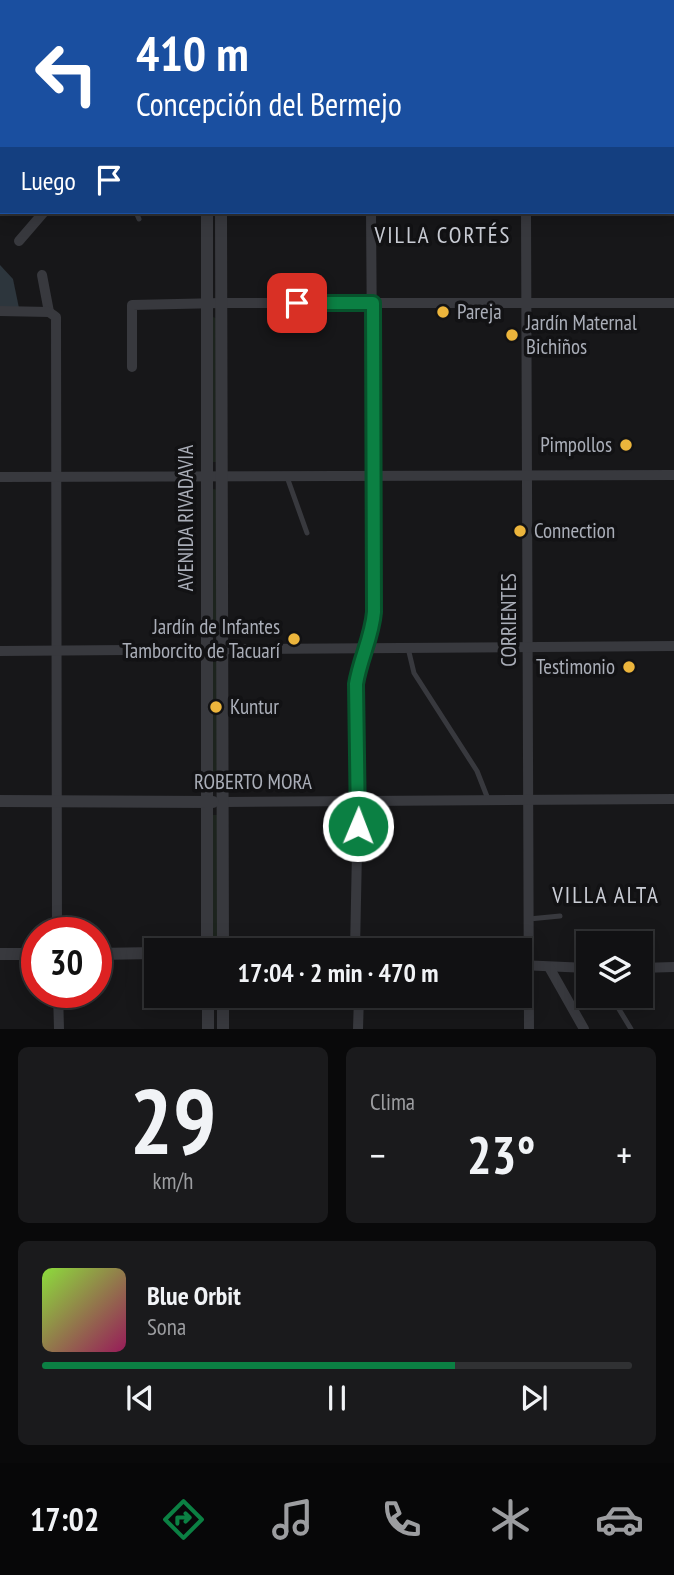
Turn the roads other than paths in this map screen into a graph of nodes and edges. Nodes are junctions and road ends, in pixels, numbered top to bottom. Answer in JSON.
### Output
{"nodes":[{"id":1,"x":42,"y":214,"type":"edge"},
{"id":2,"x":137,"y":214,"type":"edge"},
{"id":3,"x":206,"y":214,"type":"edge"},
{"id":4,"x":221,"y":214,"type":"edge"},
{"id":5,"x":371,"y":214,"type":"edge"},
{"id":6,"x":526,"y":214,"type":"edge"},
{"id":7,"x":139,"y":219,"type":"dead end"},
{"id":8,"x":19,"y":241,"type":"dead end"},
{"id":9,"x":42,"y":275,"type":"dead end"},
{"id":10,"x":214,"y":303,"type":"junction"},
{"id":11,"x":373,"y":303,"type":"junction"},
{"id":12,"x":674,"y":303,"type":"edge"},
{"id":13,"x":526,"y":304,"type":"junction"},
{"id":14,"x":0,"y":311,"type":"edge"},
{"id":15,"x":53,"y":314,"type":"junction"},
{"id":16,"x":132,"y":367,"type":"dead end"},
{"id":17,"x":286,"y":475,"type":"junction"},
{"id":18,"x":373,"y":475,"type":"junction"},
{"id":19,"x":528,"y":475,"type":"junction"},
{"id":20,"x":674,"y":475,"type":"edge"},
{"id":21,"x":206,"y":476,"type":"junction"},
{"id":22,"x":0,"y":477,"type":"edge"},
{"id":23,"x":57,"y":477,"type":"junction"},
{"id":24,"x":223,"y":477,"type":"junction"},
{"id":25,"x":307,"y":533,"type":"dead end"},
{"id":26,"x":674,"y":646,"type":"edge"},
{"id":27,"x":367,"y":647,"type":"junction"},
{"id":28,"x":528,"y":647,"type":"junction"},
{"id":29,"x":207,"y":648,"type":"junction"},
{"id":30,"x":224,"y":648,"type":"junction"},
{"id":31,"x":408,"y":648,"type":"junction"},
{"id":32,"x":0,"y":651,"type":"edge"},
{"id":33,"x":56,"y":651,"type":"junction"},
{"id":34,"x":488,"y":799,"type":"junction"},
{"id":35,"x":529,"y":799,"type":"junction"},
{"id":36,"x":674,"y":799,"type":"edge"},
{"id":37,"x":57,"y":801,"type":"junction"},
{"id":38,"x":358,"y":801,"type":"junction"},
{"id":39,"x":0,"y":802,"type":"edge"},
{"id":40,"x":208,"y":802,"type":"junction"},
{"id":41,"x":223,"y":802,"type":"junction"},
{"id":42,"x":560,"y":916,"type":"dead end"},
{"id":43,"x":57,"y":917,"type":"edge"},
{"id":44,"x":529,"y":919,"type":"junction"},
{"id":45,"x":207,"y":938,"type":"edge"},
{"id":46,"x":223,"y":938,"type":"edge"},
{"id":47,"x":355,"y":938,"type":"edge"},
{"id":48,"x":527,"y":938,"type":"edge"},
{"id":49,"x":144,"y":953,"type":"edge"},
{"id":50,"x":0,"y":954,"type":"edge"},
{"id":51,"x":21,"y":954,"type":"edge"},
{"id":52,"x":112,"y":954,"type":"edge"},
{"id":53,"x":532,"y":966,"type":"edge"},
{"id":54,"x":549,"y":967,"type":"junction"},
{"id":55,"x":674,"y":967,"type":"edge"},
{"id":56,"x":576,"y":968,"type":"edge"},
{"id":57,"x":653,"y":968,"type":"edge"},
{"id":58,"x":58,"y":1008,"type":"edge"},
{"id":59,"x":208,"y":1008,"type":"edge"},
{"id":60,"x":223,"y":1008,"type":"edge"},
{"id":61,"x":359,"y":1008,"type":"edge"},
{"id":62,"x":527,"y":1008,"type":"edge"},
{"id":63,"x":618,"y":1008,"type":"edge"},
{"id":64,"x":59,"y":1029,"type":"edge"},
{"id":65,"x":208,"y":1029,"type":"edge"},
{"id":66,"x":223,"y":1029,"type":"edge"},
{"id":67,"x":358,"y":1029,"type":"edge"},
{"id":68,"x":529,"y":1029,"type":"edge"},
{"id":69,"x":584,"y":1029,"type":"edge"},
{"id":70,"x":631,"y":1029,"type":"edge"}],
"edges":[{"from":1,"to":8,"type":"street"},
{"from":2,"to":7,"type":"lane"},
{"from":3,"to":10,"type":"street","name":"AVENIDA RIVADAVIA"},
{"from":4,"to":10,"type":"street","name":"AVENIDA RIVADAVIA"},
{"from":5,"to":11,"type":"street"},
{"from":6,"to":13,"type":"street","name":"CORRIENTES"},
{"from":9,"to":15,"type":"street"},
{"from":10,"to":11,"type":"street"},
{"from":10,"to":16,"type":"street"},
{"from":10,"to":21,"type":"street","name":"AVENIDA RIVADAVIA"},
{"from":10,"to":24,"type":"street","name":"AVENIDA RIVADAVIA"},
{"from":11,"to":13,"type":"street"},
{"from":11,"to":18,"type":"street"},
{"from":12,"to":13,"type":"street"},
{"from":13,"to":19,"type":"street","name":"CORRIENTES"},
{"from":14,"to":15,"type":"street"},
{"from":15,"to":23,"type":"street"},
{"from":17,"to":18,"type":"street"},
{"from":17,"to":24,"type":"street"},
{"from":17,"to":25,"type":"lane"},
{"from":18,"to":19,"type":"street"},
{"from":18,"to":27,"type":"street"},
{"from":19,"to":20,"type":"street"},
{"from":19,"to":28,"type":"street","name":"CORRIENTES"},
{"from":21,"to":23,"type":"street"},
{"from":21,"to":24,"type":"street"},
{"from":21,"to":29,"type":"street","name":"AVENIDA RIVADAVIA"},
{"from":22,"to":23,"type":"street"},
{"from":23,"to":33,"type":"street"},
{"from":24,"to":30,"type":"street","name":"AVENIDA RIVADAVIA"},
{"from":26,"to":28,"type":"street"},
{"from":27,"to":30,"type":"street"},
{"from":27,"to":31,"type":"street"},
{"from":27,"to":38,"type":"street"},
{"from":28,"to":31,"type":"street"},
{"from":28,"to":35,"type":"street","name":"CORRIENTES"},
{"from":29,"to":30,"type":"street"},
{"from":29,"to":33,"type":"street"},
{"from":29,"to":40,"type":"street","name":"AVENIDA RIVADAVIA"},
{"from":30,"to":41,"type":"street","name":"AVENIDA RIVADAVIA"},
{"from":31,"to":34,"type":"lane"},
{"from":32,"to":33,"type":"street"},
{"from":33,"to":37,"type":"street"},
{"from":34,"to":35,"type":"street","name":"ROBERTO MORA"},
{"from":34,"to":38,"type":"street","name":"ROBERTO MORA"},
{"from":35,"to":36,"type":"street","name":"ROBERTO MORA"},
{"from":35,"to":44,"type":"street","name":"CORRIENTES"},
{"from":37,"to":39,"type":"street","name":"ROBERTO MORA"},
{"from":37,"to":40,"type":"street","name":"ROBERTO MORA"},
{"from":37,"to":43,"type":"street"},
{"from":38,"to":41,"type":"street","name":"ROBERTO MORA"},
{"from":38,"to":47,"type":"street"},
{"from":40,"to":41,"type":"street","name":"ROBERTO MORA"},
{"from":40,"to":45,"type":"street","name":"AVENIDA RIVADAVIA"},
{"from":41,"to":46,"type":"street","name":"AVENIDA RIVADAVIA"},
{"from":42,"to":44,"type":"lane"},
{"from":44,"to":48,"type":"street","name":"CORRIENTES"},
{"from":49,"to":52,"type":"street"},
{"from":50,"to":51,"type":"street"},
{"from":53,"to":54,"type":"street"},
{"from":54,"to":56,"type":"street"},
{"from":54,"to":69,"type":"street"},
{"from":55,"to":57,"type":"street"},
{"from":58,"to":64,"type":"street"},
{"from":59,"to":65,"type":"street"},
{"from":60,"to":66,"type":"street"},
{"from":61,"to":67,"type":"street"},
{"from":62,"to":68,"type":"street","name":"CORRIENTES"},
{"from":63,"to":70,"type":"lane"}]}
